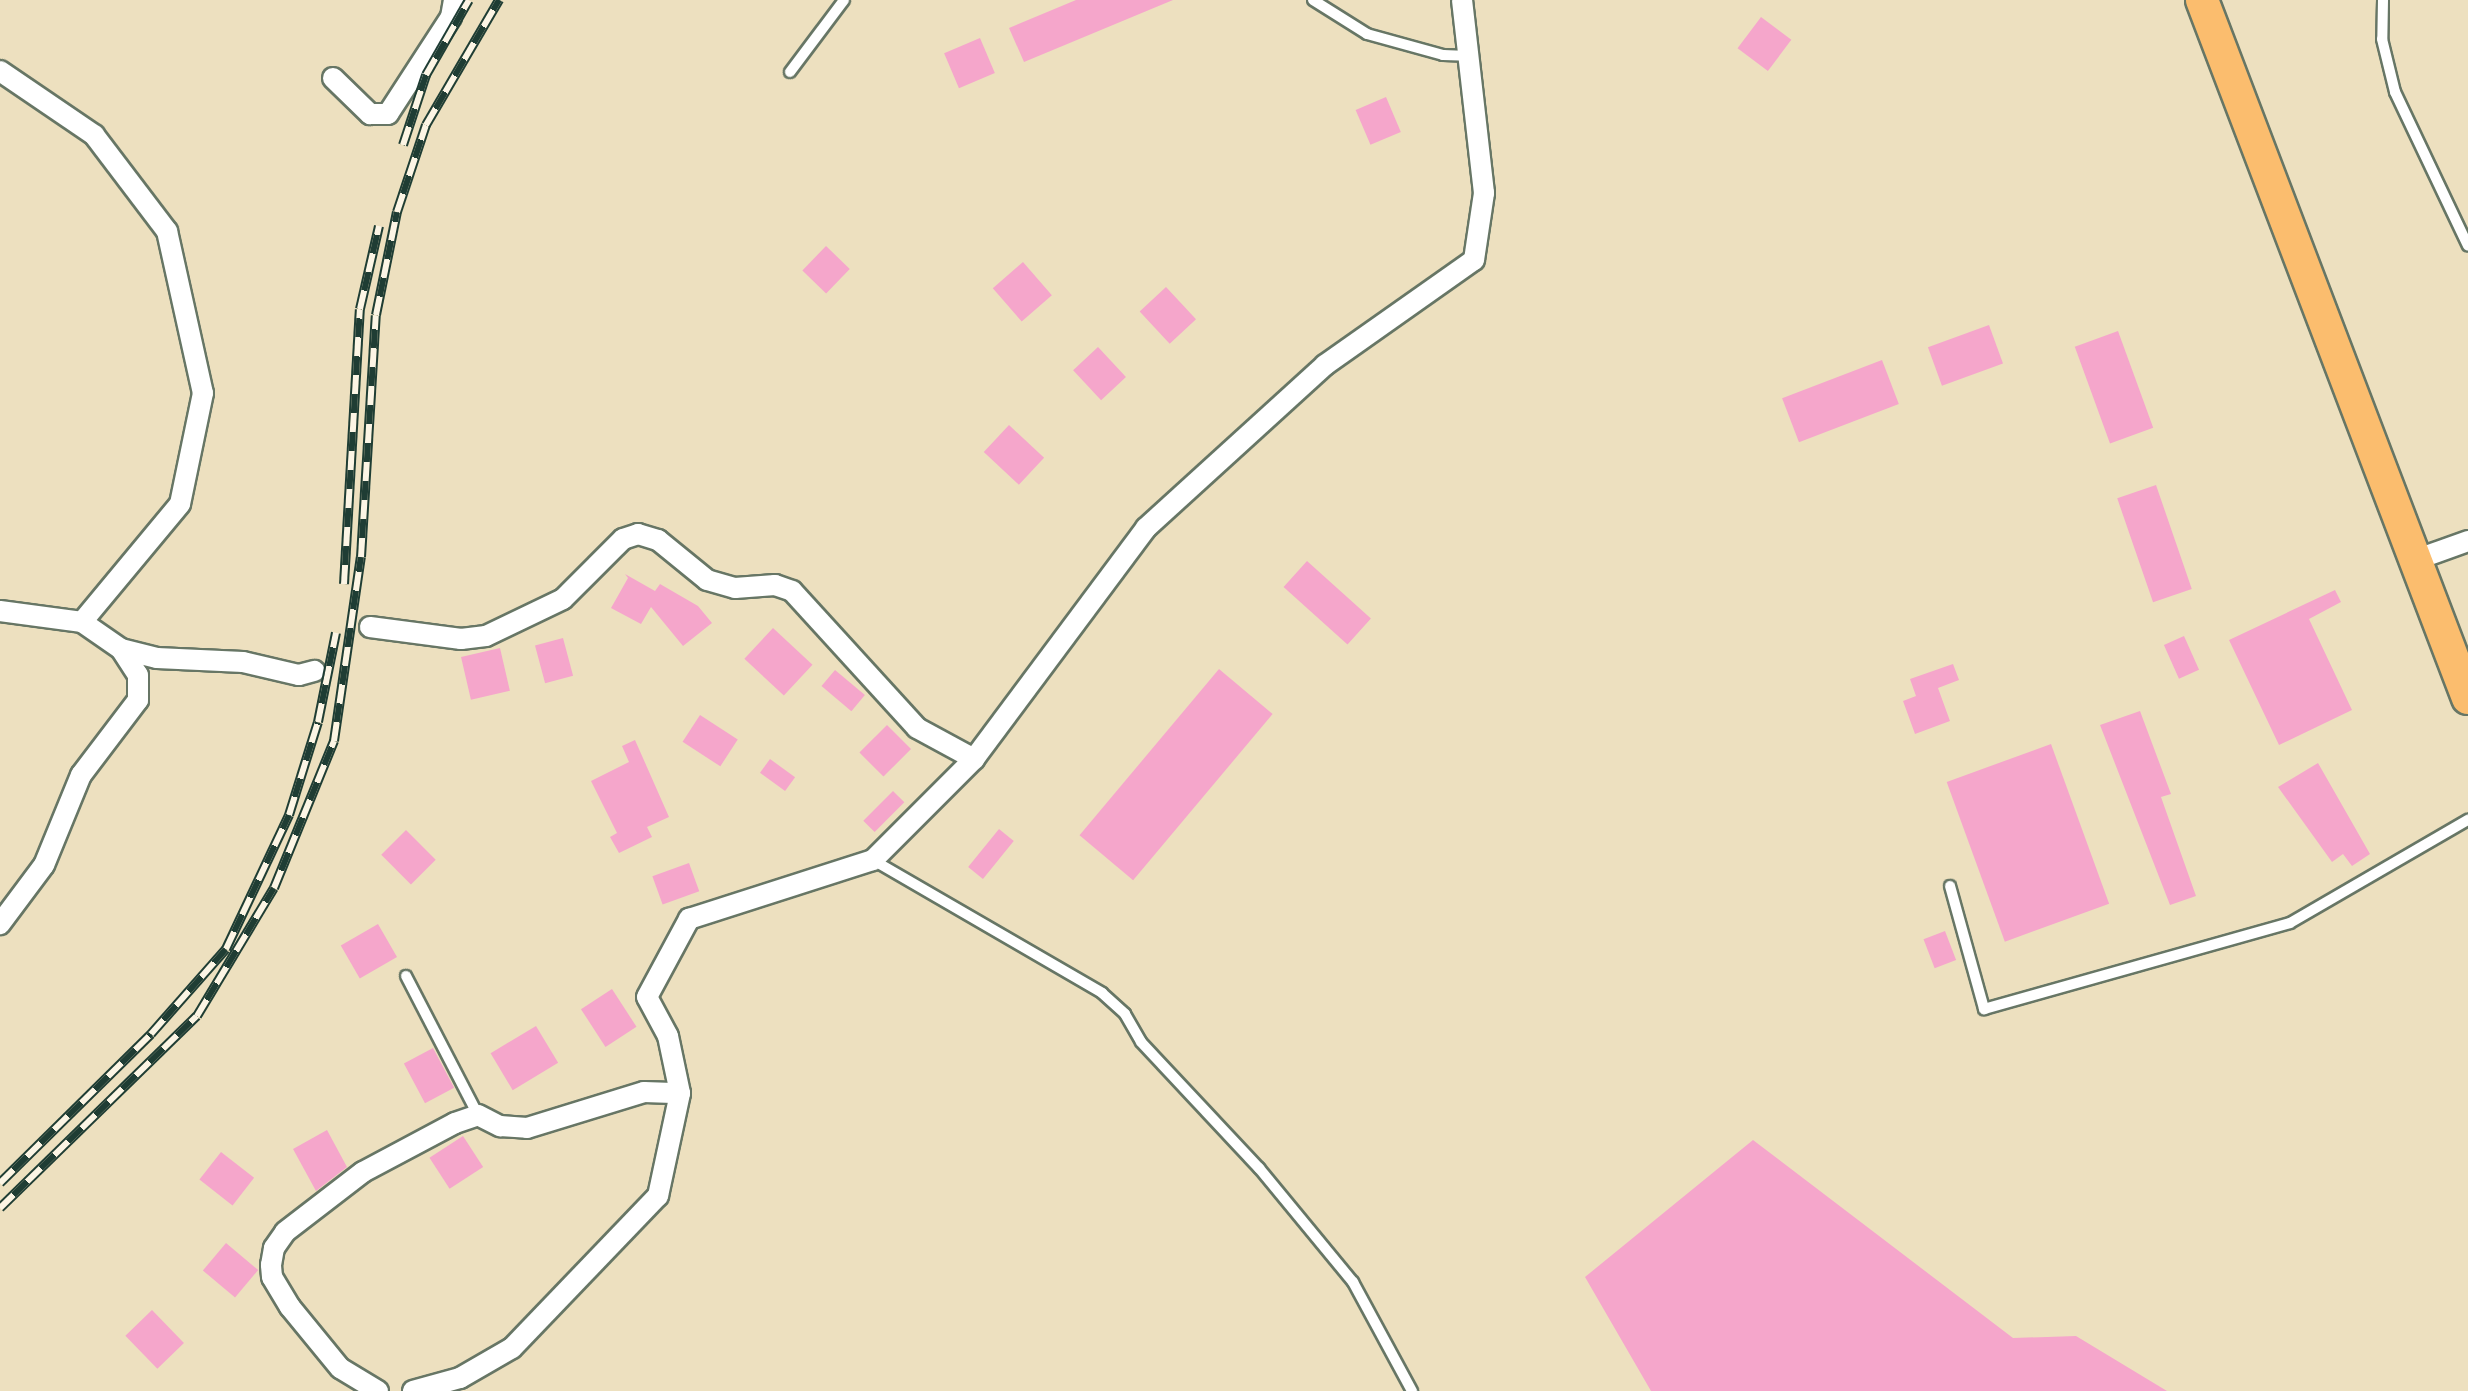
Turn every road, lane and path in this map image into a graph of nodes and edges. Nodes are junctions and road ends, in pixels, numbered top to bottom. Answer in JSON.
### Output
{"nodes":[{"id":1,"x":454,"y":0,"type":"edge"},
{"id":2,"x":844,"y":0,"type":"edge"},
{"id":3,"x":1312,"y":0,"type":"edge"},
{"id":4,"x":1462,"y":0,"type":"edge"},
{"id":5,"x":2202,"y":0,"type":"edge"},
{"id":6,"x":2384,"y":0,"type":"edge"},
{"id":7,"x":1468,"y":56,"type":"junction"},
{"id":8,"x":790,"y":72,"type":"dead end"},
{"id":9,"x":2,"y":78,"type":"edge"},
{"id":10,"x":333,"y":78,"type":"dead end"},
{"id":11,"x":2468,"y":246,"type":"edge"},
{"id":12,"x":2468,"y":541,"type":"edge"},
{"id":13,"x":2415,"y":560,"type":"junction"},
{"id":14,"x":0,"y":611,"type":"edge"},
{"id":15,"x":82,"y":622,"type":"junction"},
{"id":16,"x":370,"y":627,"type":"dead end"},
{"id":17,"x":121,"y":649,"type":"junction"},
{"id":18,"x":314,"y":671,"type":"dead end"},
{"id":19,"x":2468,"y":698,"type":"edge"},
{"id":20,"x":974,"y":759,"type":"junction"},
{"id":21,"x":2468,"y":820,"type":"edge"},
{"id":22,"x":873,"y":860,"type":"junction"},
{"id":23,"x":1950,"y":886,"type":"dead end"},
{"id":24,"x":0,"y":924,"type":"edge"},
{"id":25,"x":406,"y":976,"type":"dead end"},
{"id":26,"x":680,"y":1093,"type":"junction"},
{"id":27,"x":478,"y":1115,"type":"junction"},
{"id":28,"x":378,"y":1391,"type":"edge"},
{"id":29,"x":413,"y":1391,"type":"edge"},
{"id":30,"x":1412,"y":1391,"type":"edge"}],
"edges":[{"from":1,"to":10,"type":"street"},
{"from":2,"to":8,"type":"lane"},
{"from":3,"to":7,"type":"lane"},
{"from":4,"to":7,"type":"street"},
{"from":5,"to":13,"type":"main road"},
{"from":6,"to":11,"type":"lane"},
{"from":7,"to":20,"type":"street"},
{"from":9,"to":15,"type":"street"},
{"from":12,"to":13,"type":"street"},
{"from":13,"to":19,"type":"main road"},
{"from":14,"to":15,"type":"street"},
{"from":15,"to":17,"type":"street"},
{"from":16,"to":20,"type":"street"},
{"from":17,"to":18,"type":"street"},
{"from":17,"to":24,"type":"street"},
{"from":20,"to":22,"type":"street"},
{"from":21,"to":23,"type":"lane"},
{"from":22,"to":26,"type":"street"},
{"from":22,"to":30,"type":"lane"},
{"from":25,"to":27,"type":"lane"},
{"from":26,"to":27,"type":"street"},
{"from":26,"to":29,"type":"street"},
{"from":27,"to":28,"type":"street"}]}
